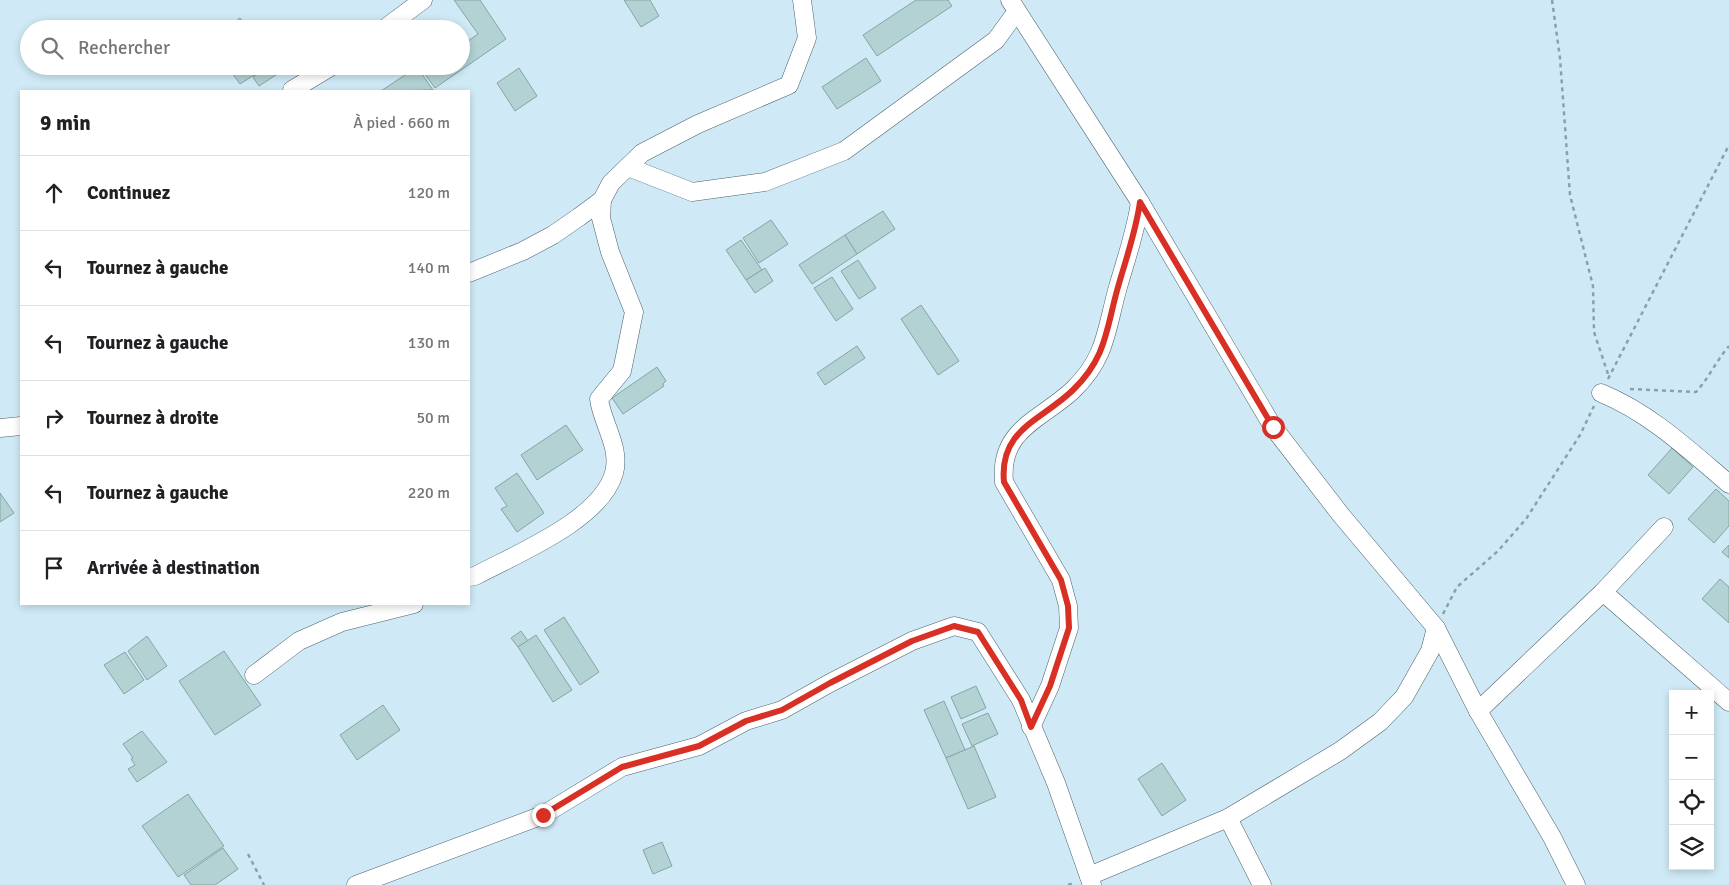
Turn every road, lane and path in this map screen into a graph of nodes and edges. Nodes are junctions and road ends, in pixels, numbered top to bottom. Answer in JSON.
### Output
{"nodes":[{"id":1,"x":423,"y":0,"type":"edge"},
{"id":2,"x":802,"y":0,"type":"edge"},
{"id":3,"x":1552,"y":0,"type":"edge"},
{"id":4,"x":1014,"y":6,"type":"edge"},
{"id":5,"x":396,"y":20,"type":"edge"},
{"id":6,"x":317,"y":75,"type":"edge"},
{"id":7,"x":292,"y":90,"type":"dead end"},
{"id":8,"x":1729,"y":144,"type":"edge"},
{"id":9,"x":628,"y":167,"type":"junction"},
{"id":10,"x":602,"y":200,"type":"junction"},
{"id":11,"x":1140,"y":202,"type":"junction"},
{"id":12,"x":470,"y":273,"type":"edge"},
{"id":13,"x":1729,"y":346,"type":"edge"},
{"id":14,"x":1605,"y":385,"type":"junction"},
{"id":15,"x":1626,"y":389,"type":"dead end"},
{"id":16,"x":20,"y":426,"type":"edge"},
{"id":17,"x":0,"y":428,"type":"edge"},
{"id":18,"x":1729,"y":484,"type":"edge"},
{"id":19,"x":1664,"y":527,"type":"dead end"},
{"id":20,"x":470,"y":577,"type":"edge"},
{"id":21,"x":1604,"y":592,"type":"junction"},
{"id":22,"x":410,"y":605,"type":"edge"},
{"id":23,"x":1436,"y":628,"type":"junction"},
{"id":24,"x":254,"y":675,"type":"dead end"},
{"id":25,"x":1729,"y":702,"type":"edge"},
{"id":26,"x":1478,"y":711,"type":"junction"},
{"id":27,"x":1031,"y":727,"type":"junction"},
{"id":28,"x":1228,"y":818,"type":"junction"},
{"id":29,"x":248,"y":854,"type":"dead end"},
{"id":30,"x":1091,"y":880,"type":"edge"},
{"id":31,"x":264,"y":885,"type":"edge"},
{"id":32,"x":356,"y":885,"type":"edge"},
{"id":33,"x":1262,"y":885,"type":"edge"},
{"id":34,"x":1576,"y":885,"type":"edge"}],
"edges":[{"from":1,"to":5,"type":"street"},
{"from":2,"to":9,"type":"street"},
{"from":3,"to":14,"type":"path"},
{"from":4,"to":9,"type":"street"},
{"from":4,"to":11,"type":"street"},
{"from":6,"to":7,"type":"street"},
{"from":8,"to":14,"type":"path"},
{"from":9,"to":10,"type":"street"},
{"from":10,"to":12,"type":"street"},
{"from":10,"to":20,"type":"street"},
{"from":11,"to":23,"type":"street"},
{"from":11,"to":27,"type":"street"},
{"from":13,"to":15,"type":"path"},
{"from":14,"to":18,"type":"street"},
{"from":14,"to":23,"type":"path"},
{"from":16,"to":17,"type":"street"},
{"from":19,"to":21,"type":"street"},
{"from":21,"to":25,"type":"street"},
{"from":21,"to":26,"type":"street"},
{"from":22,"to":24,"type":"street"},
{"from":23,"to":26,"type":"street"},
{"from":23,"to":28,"type":"street"},
{"from":26,"to":34,"type":"street"},
{"from":27,"to":30,"type":"street"},
{"from":27,"to":32,"type":"street"},
{"from":28,"to":30,"type":"street"},
{"from":28,"to":33,"type":"street"},
{"from":29,"to":31,"type":"path"}]}
